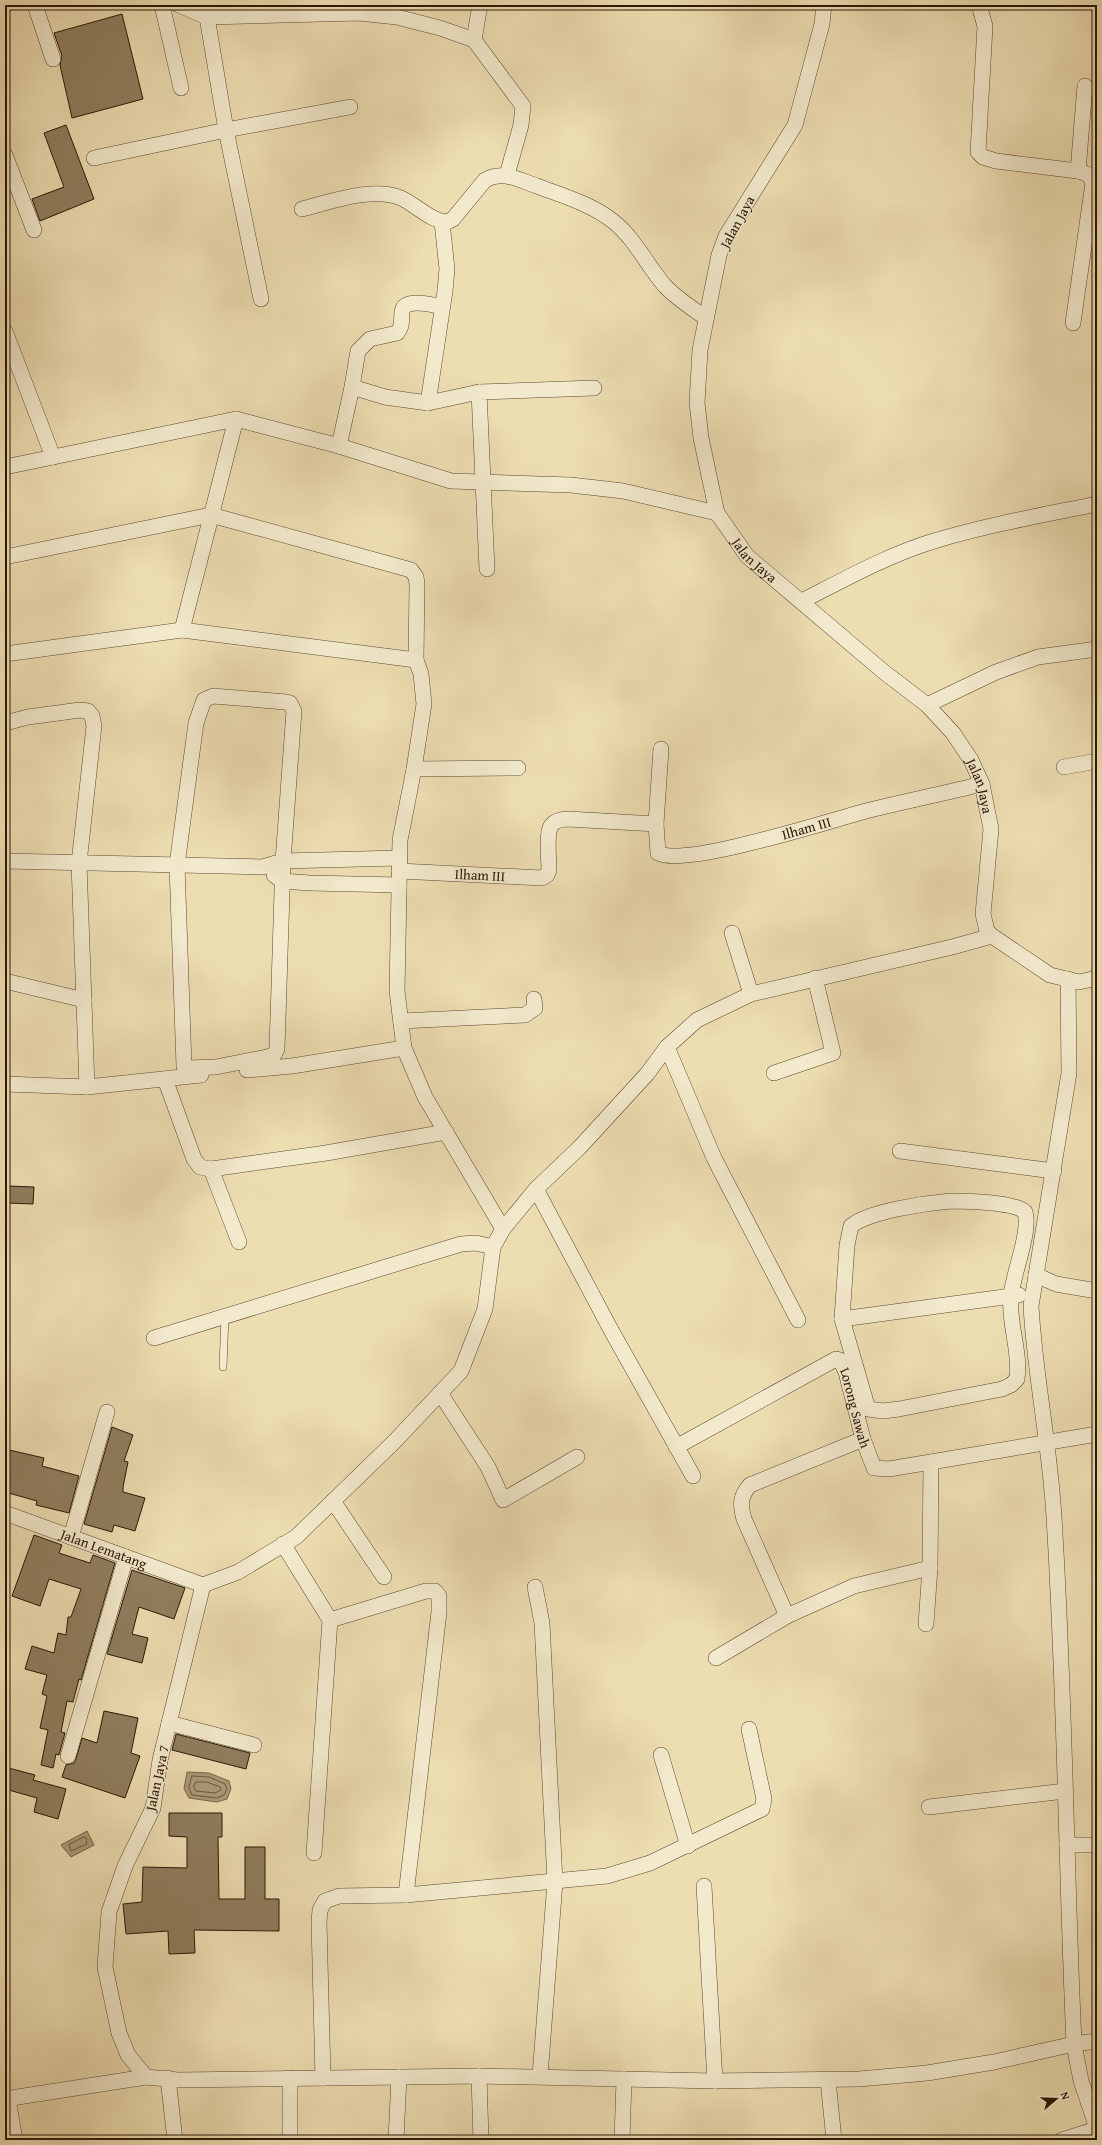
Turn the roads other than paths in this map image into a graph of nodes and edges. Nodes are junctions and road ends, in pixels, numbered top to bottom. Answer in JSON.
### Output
{"nodes":[{"id":1,"x":35,"y":5,"type":"edge"},
{"id":2,"x":162,"y":5,"type":"edge"},
{"id":3,"x":180,"y":5,"type":"edge"},
{"id":4,"x":480,"y":5,"type":"edge"},
{"id":5,"x":824,"y":5,"type":"edge"},
{"id":6,"x":979,"y":5,"type":"edge"},
{"id":7,"x":360,"y":9,"type":"edge"},
{"id":8,"x":270,"y":10,"type":"edge"},
{"id":9,"x":207,"y":17,"type":"junction"},
{"id":10,"x":474,"y":40,"type":"junction"},
{"id":11,"x":53,"y":59,"type":"dead end"},
{"id":12,"x":1084,"y":86,"type":"dead end"},
{"id":13,"x":181,"y":88,"type":"dead end"},
{"id":14,"x":350,"y":107,"type":"dead end"},
{"id":15,"x":226,"y":130,"type":"junction"},
{"id":16,"x":5,"y":155,"type":"edge"},
{"id":17,"x":94,"y":158,"type":"dead end"},
{"id":18,"x":1078,"y":171,"type":"junction"},
{"id":19,"x":507,"y":175,"type":"junction"},
{"id":20,"x":302,"y":208,"type":"dead end"},
{"id":21,"x":442,"y":222,"type":"junction"},
{"id":22,"x":34,"y":230,"type":"dead end"},
{"id":23,"x":261,"y":299,"type":"dead end"},
{"id":24,"x":442,"y":307,"type":"junction"},
{"id":25,"x":706,"y":318,"type":"junction"},
{"id":26,"x":1073,"y":323,"type":"dead end"},
{"id":27,"x":5,"y":331,"type":"edge"},
{"id":28,"x":352,"y":387,"type":"junction"},
{"id":29,"x":594,"y":388,"type":"dead end"},
{"id":30,"x":479,"y":392,"type":"junction"},
{"id":31,"x":428,"y":403,"type":"junction"},
{"id":32,"x":236,"y":419,"type":"junction"},
{"id":33,"x":338,"y":446,"type":"junction"},
{"id":34,"x":53,"y":457,"type":"junction"},
{"id":35,"x":5,"y":467,"type":"edge"},
{"id":36,"x":482,"y":482,"type":"junction"},
{"id":37,"x":1097,"y":504,"type":"edge"},
{"id":38,"x":717,"y":513,"type":"junction"},
{"id":39,"x":211,"y":515,"type":"junction"},
{"id":40,"x":5,"y":556,"type":"edge"},
{"id":41,"x":486,"y":569,"type":"dead end"},
{"id":42,"x":802,"y":602,"type":"junction"},
{"id":43,"x":182,"y":630,"type":"junction"},
{"id":44,"x":1097,"y":649,"type":"edge"},
{"id":45,"x":5,"y":654,"type":"edge"},
{"id":46,"x":416,"y":660,"type":"junction"},
{"id":47,"x":927,"y":705,"type":"junction"},
{"id":48,"x":5,"y":723,"type":"edge"},
{"id":49,"x":661,"y":749,"type":"dead end"},
{"id":50,"x":1097,"y":762,"type":"edge"},
{"id":51,"x":1064,"y":767,"type":"dead end"},
{"id":52,"x":518,"y":768,"type":"dead end"},
{"id":53,"x":414,"y":769,"type":"junction"},
{"id":54,"x":982,"y":784,"type":"junction"},
{"id":55,"x":656,"y":824,"type":"junction"},
{"id":56,"x":333,"y":860,"type":"junction"},
{"id":57,"x":5,"y":861,"type":"edge"},
{"id":58,"x":283,"y":861,"type":"junction"},
{"id":59,"x":79,"y":863,"type":"junction"},
{"id":60,"x":176,"y":865,"type":"junction"},
{"id":61,"x":262,"y":867,"type":"junction"},
{"id":62,"x":399,"y":871,"type":"junction"},
{"id":63,"x":282,"y":880,"type":"junction"},
{"id":64,"x":334,"y":883,"type":"junction"},
{"id":65,"x":732,"y":933,"type":"dead end"},
{"id":66,"x":992,"y":936,"type":"junction"},
{"id":67,"x":815,"y":978,"type":"junction"},
{"id":68,"x":1097,"y":978,"type":"edge"},
{"id":69,"x":1068,"y":979,"type":"junction"},
{"id":70,"x":5,"y":982,"type":"edge"},
{"id":71,"x":751,"y":994,"type":"junction"},
{"id":72,"x":534,"y":998,"type":"dead end"},
{"id":73,"x":84,"y":1000,"type":"junction"},
{"id":74,"x":401,"y":1021,"type":"junction"},
{"id":75,"x":667,"y":1047,"type":"junction"},
{"id":76,"x":404,"y":1048,"type":"junction"},
{"id":77,"x":774,"y":1073,"type":"dead end"},
{"id":78,"x":165,"y":1079,"type":"junction"},
{"id":79,"x":5,"y":1084,"type":"edge"},
{"id":80,"x":87,"y":1087,"type":"junction"},
{"id":81,"x":446,"y":1132,"type":"junction"},
{"id":82,"x":900,"y":1151,"type":"dead end"},
{"id":83,"x":210,"y":1169,"type":"junction"},
{"id":84,"x":1054,"y":1171,"type":"junction"},
{"id":85,"x":536,"y":1189,"type":"junction"},
{"id":86,"x":503,"y":1229,"type":"junction"},
{"id":87,"x":239,"y":1242,"type":"dead end"},
{"id":88,"x":493,"y":1247,"type":"junction"},
{"id":89,"x":1036,"y":1275,"type":"junction"},
{"id":90,"x":1097,"y":1291,"type":"edge"},
{"id":91,"x":1033,"y":1292,"type":"junction"},
{"id":92,"x":1011,"y":1297,"type":"junction"},
{"id":93,"x":226,"y":1316,"type":"junction"},
{"id":94,"x":842,"y":1319,"type":"junction"},
{"id":95,"x":798,"y":1320,"type":"dead end"},
{"id":96,"x":154,"y":1338,"type":"dead end"},
{"id":97,"x":223,"y":1367,"type":"dead end"},
{"id":98,"x":440,"y":1393,"type":"junction"},
{"id":99,"x":107,"y":1412,"type":"dead end"},
{"id":100,"x":1097,"y":1434,"type":"edge"},
{"id":101,"x":864,"y":1439,"type":"junction"},
{"id":102,"x":1045,"y":1444,"type":"junction"},
{"id":103,"x":676,"y":1447,"type":"junction"},
{"id":104,"x":577,"y":1457,"type":"dead end"},
{"id":105,"x":931,"y":1462,"type":"junction"},
{"id":106,"x":693,"y":1476,"type":"dead end"},
{"id":107,"x":333,"y":1501,"type":"junction"},
{"id":108,"x":5,"y":1513,"type":"edge"},
{"id":109,"x":71,"y":1537,"type":"junction"},
{"id":110,"x":283,"y":1544,"type":"junction"},
{"id":111,"x":126,"y":1557,"type":"junction"},
{"id":112,"x":930,"y":1568,"type":"junction"},
{"id":113,"x":384,"y":1578,"type":"dead end"},
{"id":114,"x":203,"y":1585,"type":"junction"},
{"id":115,"x":535,"y":1587,"type":"dead end"},
{"id":116,"x":787,"y":1616,"type":"junction"},
{"id":117,"x":330,"y":1620,"type":"junction"},
{"id":118,"x":926,"y":1624,"type":"dead end"},
{"id":119,"x":716,"y":1658,"type":"dead end"},
{"id":120,"x":169,"y":1723,"type":"junction"},
{"id":121,"x":749,"y":1729,"type":"dead end"},
{"id":122,"x":254,"y":1744,"type":"dead end"},
{"id":123,"x":661,"y":1755,"type":"dead end"},
{"id":124,"x":68,"y":1756,"type":"dead end"},
{"id":125,"x":1066,"y":1791,"type":"junction"},
{"id":126,"x":929,"y":1807,"type":"dead end"},
{"id":127,"x":1067,"y":1845,"type":"junction"},
{"id":128,"x":1097,"y":1845,"type":"edge"},
{"id":129,"x":688,"y":1846,"type":"junction"},
{"id":130,"x":314,"y":1854,"type":"dead end"},
{"id":131,"x":555,"y":1882,"type":"junction"},
{"id":132,"x":704,"y":1886,"type":"dead end"},
{"id":133,"x":406,"y":1895,"type":"junction"},
{"id":134,"x":1097,"y":2041,"type":"edge"},
{"id":135,"x":1074,"y":2044,"type":"junction"},
{"id":136,"x":399,"y":2076,"type":"junction"},
{"id":137,"x":479,"y":2076,"type":"junction"},
{"id":138,"x":540,"y":2076,"type":"junction"},
{"id":139,"x":146,"y":2077,"type":"junction"},
{"id":140,"x":168,"y":2078,"type":"junction"},
{"id":141,"x":290,"y":2078,"type":"junction"},
{"id":142,"x":323,"y":2078,"type":"junction"},
{"id":143,"x":624,"y":2079,"type":"junction"},
{"id":144,"x":828,"y":2080,"type":"junction"},
{"id":145,"x":715,"y":2081,"type":"junction"},
{"id":146,"x":6,"y":2099,"type":"edge"},
{"id":147,"x":1097,"y":2128,"type":"edge"},
{"id":148,"x":15,"y":2140,"type":"edge"},
{"id":149,"x":174,"y":2140,"type":"edge"},
{"id":150,"x":290,"y":2140,"type":"edge"},
{"id":151,"x":396,"y":2140,"type":"edge"},
{"id":152,"x":481,"y":2140,"type":"edge"},
{"id":153,"x":622,"y":2140,"type":"edge"},
{"id":154,"x":834,"y":2140,"type":"edge"},
{"id":155,"x":1062,"y":2140,"type":"edge"}],
"edges":[{"from":1,"to":11,"type":"street"},
{"from":2,"to":13,"type":"street"},
{"from":3,"to":9,"type":"street"},
{"from":4,"to":10,"type":"street"},
{"from":5,"to":25,"type":"street","name":"Jalan Jaya"},
{"from":6,"to":18,"type":"street"},
{"from":7,"to":8,"type":"street"},
{"from":7,"to":10,"type":"street"},
{"from":8,"to":9,"type":"street"},
{"from":9,"to":15,"type":"street"},
{"from":10,"to":19,"type":"street"},
{"from":12,"to":18,"type":"street"},
{"from":14,"to":15,"type":"street"},
{"from":15,"to":17,"type":"street"},
{"from":15,"to":23,"type":"street"},
{"from":16,"to":22,"type":"street"},
{"from":18,"to":26,"type":"street"},
{"from":19,"to":21,"type":"street"},
{"from":19,"to":25,"type":"street"},
{"from":20,"to":21,"type":"street"},
{"from":21,"to":24,"type":"street"},
{"from":24,"to":28,"type":"street"},
{"from":24,"to":31,"type":"street"},
{"from":25,"to":38,"type":"street","name":"Jalan Jaya"},
{"from":27,"to":34,"type":"street"},
{"from":28,"to":31,"type":"street"},
{"from":28,"to":33,"type":"street"},
{"from":29,"to":30,"type":"street"},
{"from":30,"to":31,"type":"street"},
{"from":30,"to":36,"type":"street"},
{"from":32,"to":33,"type":"street"},
{"from":32,"to":34,"type":"street"},
{"from":32,"to":39,"type":"street"},
{"from":33,"to":36,"type":"street"},
{"from":34,"to":35,"type":"street"},
{"from":36,"to":38,"type":"street"},
{"from":36,"to":41,"type":"street"},
{"from":37,"to":42,"type":"street"},
{"from":38,"to":42,"type":"street","name":"Jalan Jaya"},
{"from":39,"to":40,"type":"street"},
{"from":39,"to":43,"type":"street"},
{"from":39,"to":46,"type":"street"},
{"from":42,"to":47,"type":"street","name":"Jalan Jaya"},
{"from":43,"to":45,"type":"street"},
{"from":43,"to":46,"type":"street"},
{"from":44,"to":47,"type":"street"},
{"from":46,"to":53,"type":"street"},
{"from":47,"to":54,"type":"street","name":"Jalan Jaya"},
{"from":48,"to":59,"type":"street"},
{"from":49,"to":55,"type":"street","name":"Ilham III"},
{"from":50,"to":51,"type":"street"},
{"from":52,"to":53,"type":"street"},
{"from":53,"to":62,"type":"street"},
{"from":54,"to":55,"type":"street","name":"Ilham III"},
{"from":54,"to":66,"type":"street","name":"Jalan Jaya"},
{"from":55,"to":62,"type":"street","name":"Ilham III"},
{"from":56,"to":58,"type":"street"},
{"from":56,"to":62,"type":"street"},
{"from":56,"to":64,"type":"street"},
{"from":57,"to":59,"type":"street"},
{"from":58,"to":60,"type":"street"},
{"from":58,"to":61,"type":"street"},
{"from":58,"to":63,"type":"street"},
{"from":59,"to":60,"type":"street"},
{"from":59,"to":73,"type":"street"},
{"from":60,"to":61,"type":"street"},
{"from":60,"to":63,"type":"street"},
{"from":61,"to":63,"type":"street"},
{"from":62,"to":64,"type":"street"},
{"from":62,"to":74,"type":"street"},
{"from":63,"to":64,"type":"street"},
{"from":65,"to":71,"type":"street"},
{"from":66,"to":67,"type":"street"},
{"from":66,"to":69,"type":"street"},
{"from":67,"to":71,"type":"street"},
{"from":67,"to":77,"type":"street"},
{"from":68,"to":69,"type":"street"},
{"from":69,"to":84,"type":"street"},
{"from":70,"to":73,"type":"street"},
{"from":71,"to":75,"type":"street"},
{"from":72,"to":74,"type":"street"},
{"from":73,"to":80,"type":"street"},
{"from":74,"to":76,"type":"street"},
{"from":75,"to":85,"type":"street"},
{"from":75,"to":95,"type":"street"},
{"from":76,"to":78,"type":"street"},
{"from":76,"to":81,"type":"street"},
{"from":78,"to":80,"type":"street"},
{"from":78,"to":83,"type":"street"},
{"from":79,"to":80,"type":"street"},
{"from":81,"to":83,"type":"street"},
{"from":81,"to":86,"type":"street"},
{"from":82,"to":84,"type":"street"},
{"from":83,"to":87,"type":"street"},
{"from":84,"to":89,"type":"street"},
{"from":85,"to":86,"type":"street"},
{"from":85,"to":103,"type":"street"},
{"from":86,"to":88,"type":"street"},
{"from":88,"to":93,"type":"street"},
{"from":88,"to":98,"type":"street"},
{"from":89,"to":90,"type":"street"},
{"from":89,"to":91,"type":"street"},
{"from":91,"to":92,"type":"street"},
{"from":91,"to":102,"type":"street"},
{"from":92,"to":94,"type":"street"},
{"from":92,"to":94,"type":"street"},
{"from":92,"to":94,"type":"street"},
{"from":93,"to":96,"type":"street"},
{"from":93,"to":97,"type":"lane"},
{"from":98,"to":104,"type":"street"},
{"from":98,"to":107,"type":"street"},
{"from":99,"to":109,"type":"street"},
{"from":100,"to":102,"type":"street","name":"Lorong Sawah"},
{"from":101,"to":103,"type":"street","name":"Lorong Sawah"},
{"from":101,"to":105,"type":"street","name":"Lorong Sawah"},
{"from":101,"to":116,"type":"street"},
{"from":102,"to":105,"type":"street","name":"Lorong Sawah"},
{"from":102,"to":125,"type":"street"},
{"from":103,"to":106,"type":"street"},
{"from":105,"to":112,"type":"street"},
{"from":107,"to":110,"type":"street"},
{"from":107,"to":113,"type":"street"},
{"from":108,"to":109,"type":"street","name":"Jalan Lematang"},
{"from":109,"to":111,"type":"street","name":"Jalan Lematang"},
{"from":110,"to":114,"type":"street"},
{"from":110,"to":117,"type":"street"},
{"from":111,"to":114,"type":"street","name":"Jalan Lematang"},
{"from":111,"to":124,"type":"street"},
{"from":112,"to":116,"type":"street"},
{"from":112,"to":118,"type":"street"},
{"from":114,"to":120,"type":"street","name":"Jalan Jaya 7"},
{"from":115,"to":131,"type":"street"},
{"from":116,"to":119,"type":"street"},
{"from":117,"to":130,"type":"street"},
{"from":117,"to":133,"type":"street"},
{"from":120,"to":122,"type":"street"},
{"from":120,"to":139,"type":"street","name":"Jalan Jaya 7"},
{"from":121,"to":129,"type":"street"},
{"from":123,"to":129,"type":"street"},
{"from":125,"to":126,"type":"street"},
{"from":125,"to":127,"type":"street"},
{"from":127,"to":128,"type":"street"},
{"from":127,"to":135,"type":"street"},
{"from":129,"to":131,"type":"street"},
{"from":131,"to":133,"type":"street"},
{"from":131,"to":138,"type":"street"},
{"from":132,"to":145,"type":"street"},
{"from":133,"to":142,"type":"street"},
{"from":134,"to":135,"type":"street"},
{"from":135,"to":144,"type":"street"},
{"from":135,"to":147,"type":"street"},
{"from":136,"to":137,"type":"street"},
{"from":136,"to":142,"type":"street"},
{"from":136,"to":151,"type":"street"},
{"from":137,"to":138,"type":"street"},
{"from":137,"to":152,"type":"street"},
{"from":138,"to":143,"type":"street"},
{"from":139,"to":140,"type":"street"},
{"from":139,"to":146,"type":"street"},
{"from":140,"to":141,"type":"street"},
{"from":140,"to":149,"type":"street"},
{"from":141,"to":142,"type":"street"},
{"from":141,"to":150,"type":"street"},
{"from":143,"to":145,"type":"street"},
{"from":143,"to":153,"type":"street"},
{"from":144,"to":145,"type":"street"},
{"from":144,"to":154,"type":"street"},
{"from":146,"to":148,"type":"street"},
{"from":147,"to":155,"type":"street"}]}
